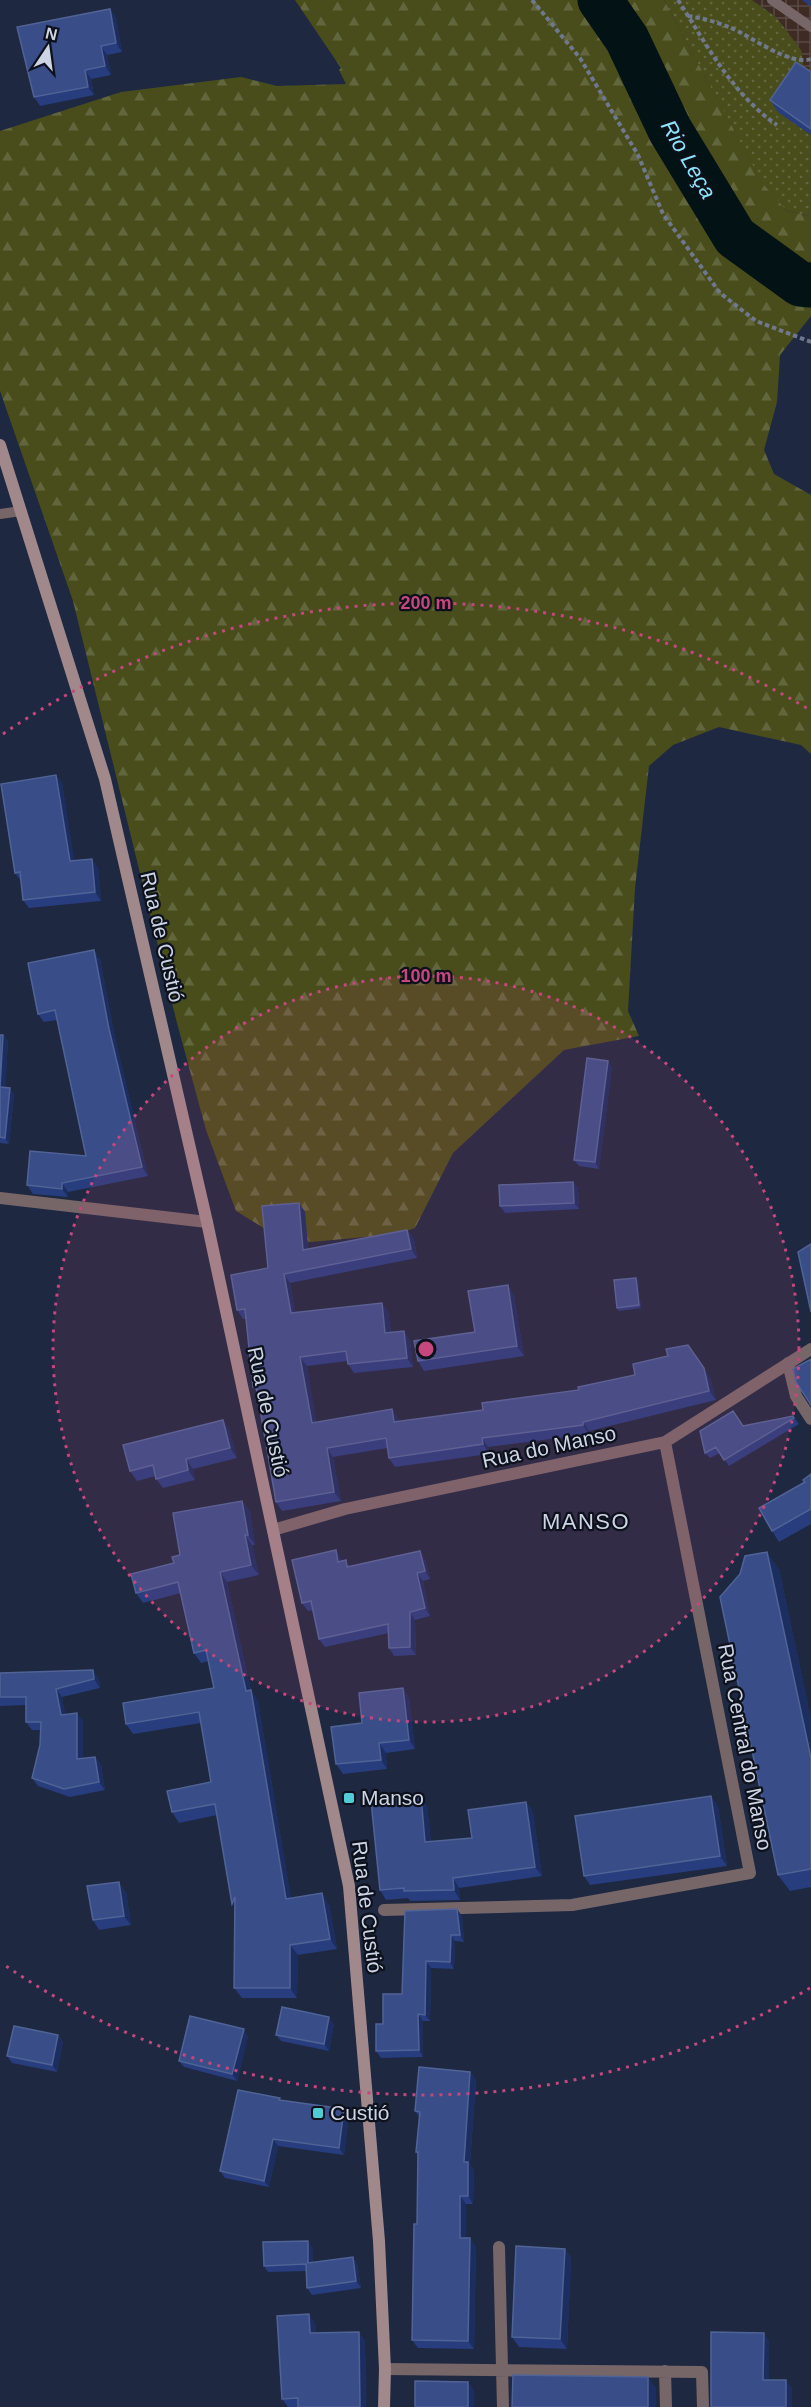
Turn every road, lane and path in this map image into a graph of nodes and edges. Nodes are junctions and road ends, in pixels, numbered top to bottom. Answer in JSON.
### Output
{"nodes":[{"id":1,"x":532,"y":0,"type":"edge"},
{"id":2,"x":678,"y":0,"type":"edge"},
{"id":3,"x":772,"y":0,"type":"edge"},
{"id":4,"x":688,"y":16,"type":"junction"},
{"id":5,"x":811,"y":27,"type":"edge"},
{"id":6,"x":811,"y":59,"type":"edge"},
{"id":7,"x":777,"y":125,"type":"edge"},
{"id":8,"x":811,"y":342,"type":"edge"},
{"id":9,"x":0,"y":445,"type":"edge"},
{"id":10,"x":21,"y":512,"type":"junction"},
{"id":11,"x":0,"y":514,"type":"edge"},
{"id":12,"x":0,"y":1198,"type":"edge"},
{"id":13,"x":207,"y":1222,"type":"junction"},
{"id":14,"x":811,"y":1348,"type":"edge"},
{"id":15,"x":788,"y":1363,"type":"junction"},
{"id":16,"x":811,"y":1419,"type":"edge"},
{"id":17,"x":665,"y":1442,"type":"junction"},
{"id":18,"x":273,"y":1530,"type":"junction"},
{"id":19,"x":384,"y":1910,"type":"dead end"},
{"id":20,"x":499,"y":2247,"type":"dead end"},
{"id":21,"x":385,"y":2369,"type":"junction"},
{"id":22,"x":503,"y":2371,"type":"junction"},
{"id":23,"x":665,"y":2372,"type":"junction"},
{"id":24,"x":384,"y":2407,"type":"edge"},
{"id":25,"x":503,"y":2407,"type":"edge"},
{"id":26,"x":666,"y":2407,"type":"edge"},
{"id":27,"x":703,"y":2407,"type":"edge"}],
"edges":[{"from":1,"to":8,"type":"path"},
{"from":2,"to":4,"type":"path"},
{"from":3,"to":5,"type":"lane"},
{"from":4,"to":6,"type":"path"},
{"from":4,"to":7,"type":"path"},
{"from":9,"to":10,"type":"main road","name":"Rua de Custió"},
{"from":10,"to":11,"type":"lane"},
{"from":10,"to":13,"type":"main road","name":"Rua de Custió"},
{"from":12,"to":13,"type":"street"},
{"from":13,"to":18,"type":"main road","name":"Rua de Custió"},
{"from":14,"to":15,"type":"street","name":"Rua do Manso"},
{"from":15,"to":16,"type":"street"},
{"from":15,"to":17,"type":"street","name":"Rua do Manso"},
{"from":17,"to":18,"type":"street","name":"Rua do Manso"},
{"from":17,"to":19,"type":"street","name":"Rua Central do Manso"},
{"from":18,"to":21,"type":"main road","name":"Rua de Custió"},
{"from":20,"to":22,"type":"street"},
{"from":21,"to":22,"type":"street"},
{"from":21,"to":24,"type":"main road","name":"Rua de Custió"},
{"from":22,"to":23,"type":"street"},
{"from":22,"to":25,"type":"street"},
{"from":23,"to":26,"type":"street"},
{"from":23,"to":27,"type":"street"}]}
